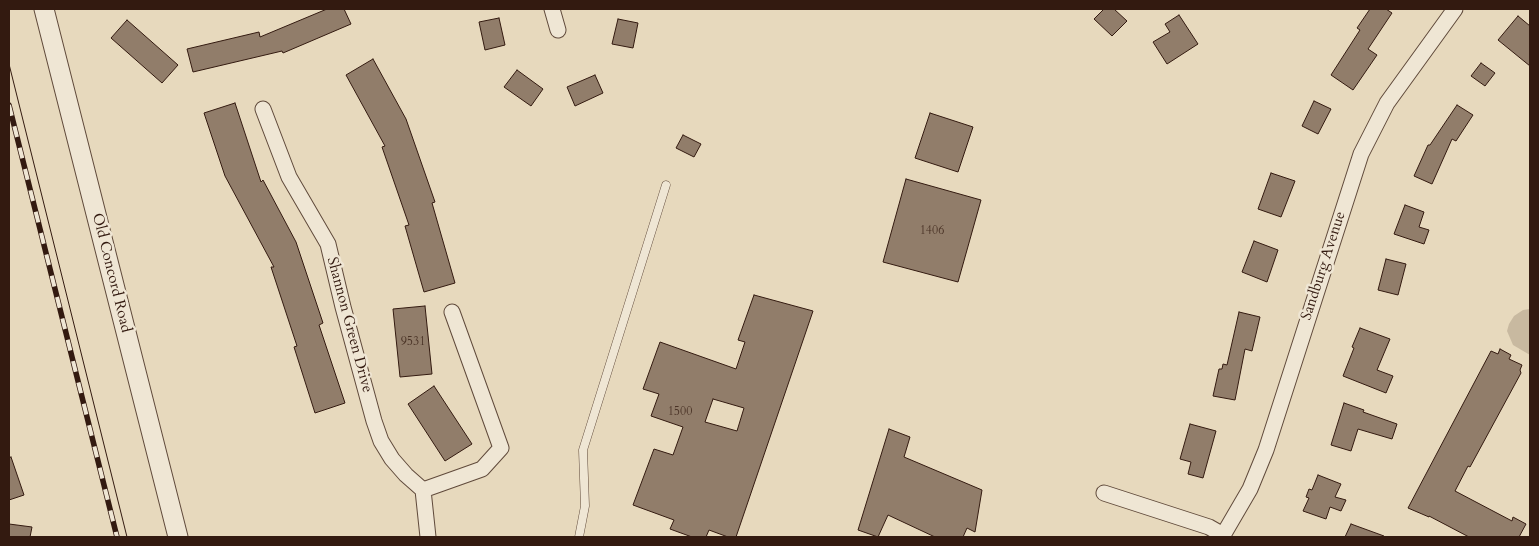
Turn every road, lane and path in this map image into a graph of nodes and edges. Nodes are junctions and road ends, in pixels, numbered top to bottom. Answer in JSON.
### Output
{"nodes":[{"id":1,"x":44,"y":9,"type":"edge"},
{"id":2,"x":552,"y":9,"type":"edge"},
{"id":3,"x":1454,"y":9,"type":"edge"},
{"id":4,"x":558,"y":30,"type":"dead end"},
{"id":5,"x":263,"y":110,"type":"dead end"},
{"id":6,"x":666,"y":185,"type":"dead end"},
{"id":7,"x":452,"y":312,"type":"dead end"},
{"id":8,"x":423,"y":490,"type":"junction"},
{"id":9,"x":1104,"y":493,"type":"dead end"},
{"id":10,"x":1223,"y":536,"type":"edge"},
{"id":11,"x":178,"y":537,"type":"edge"},
{"id":12,"x":428,"y":537,"type":"edge"},
{"id":13,"x":578,"y":537,"type":"edge"}],
"edges":[{"from":1,"to":11,"type":"street","name":"Old Concord Road"},
{"from":2,"to":4,"type":"street"},
{"from":3,"to":10,"type":"street","name":"Sandburg Avenue"},
{"from":5,"to":8,"type":"street","name":"Shannon Green Drive"},
{"from":6,"to":13,"type":"lane"},
{"from":7,"to":8,"type":"street"},
{"from":8,"to":12,"type":"street"},
{"from":9,"to":10,"type":"street"}]}
